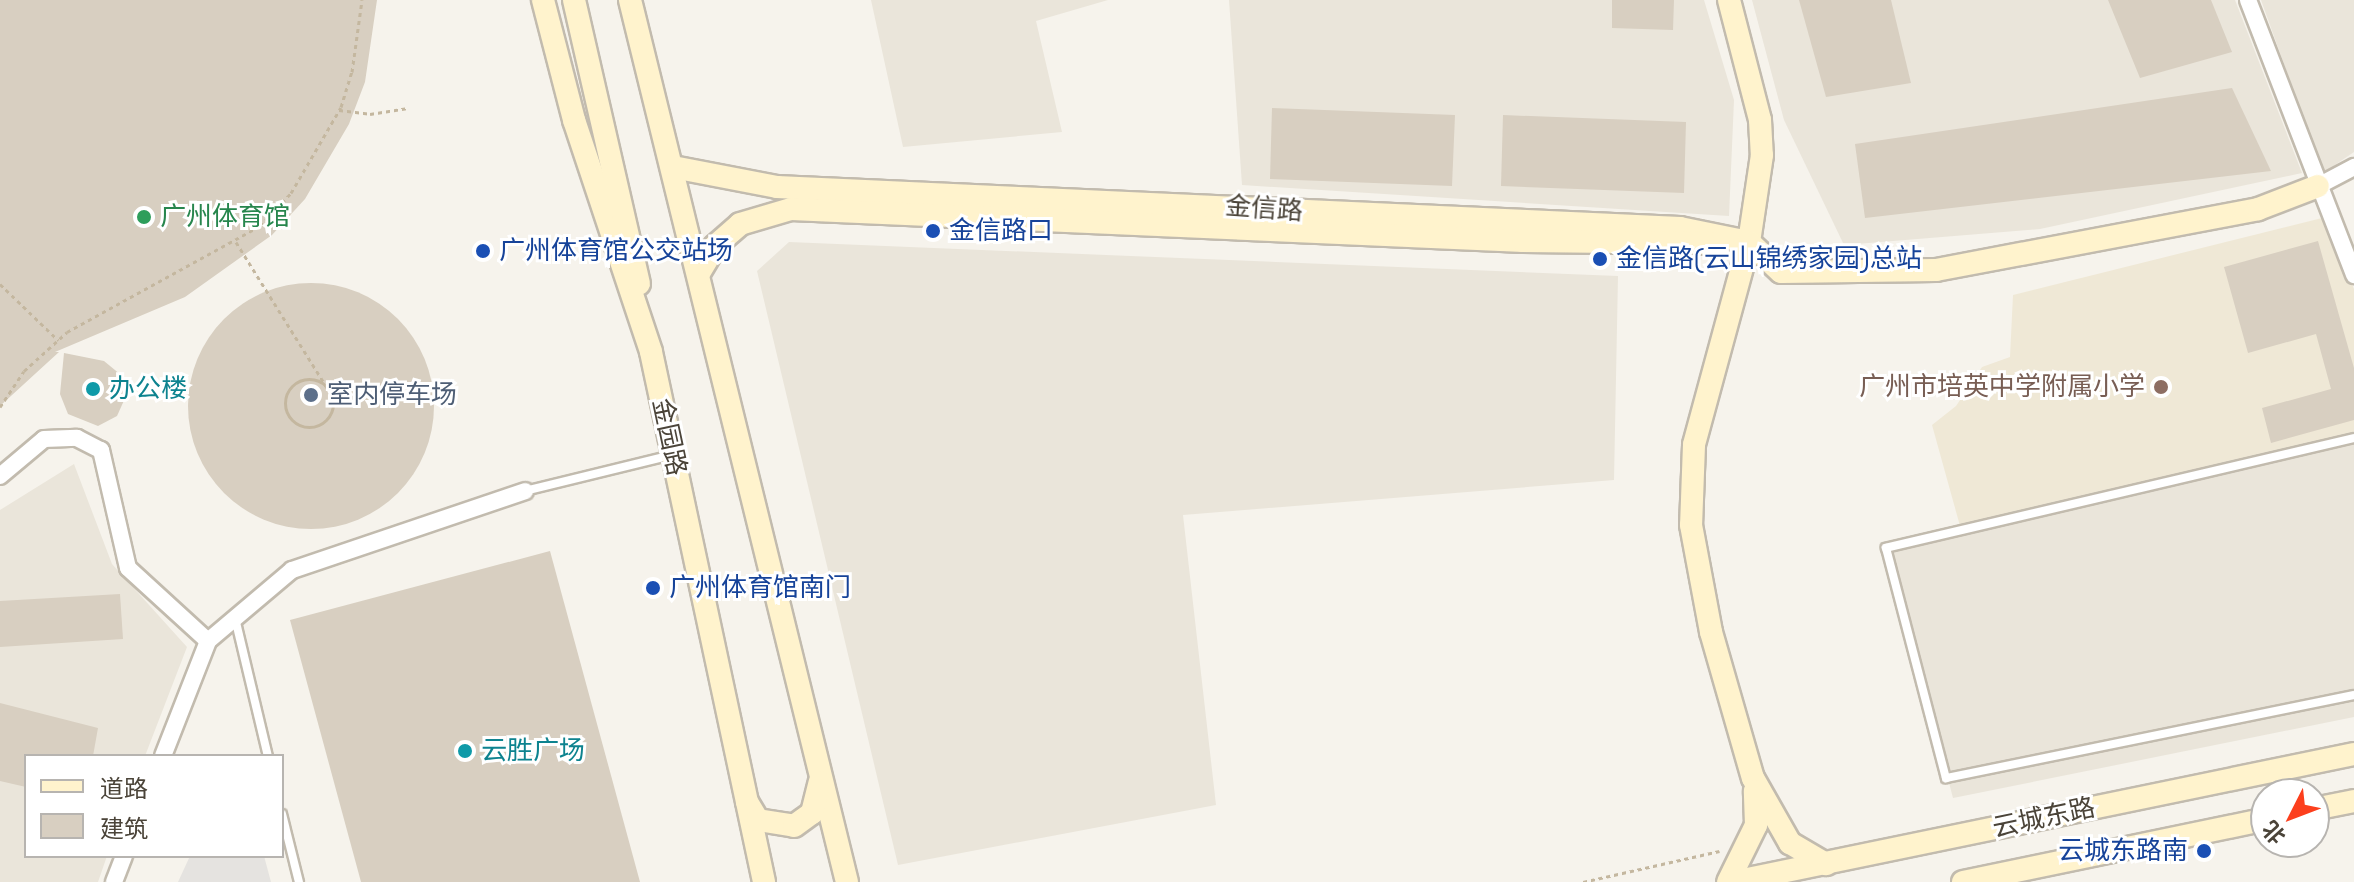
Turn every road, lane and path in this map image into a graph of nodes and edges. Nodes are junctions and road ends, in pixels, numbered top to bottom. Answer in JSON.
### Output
{"nodes":[{"id":1,"x":362,"y":0,"type":"edge"},
{"id":2,"x":543,"y":0,"type":"edge"},
{"id":3,"x":574,"y":0,"type":"edge"},
{"id":4,"x":630,"y":0,"type":"edge"},
{"id":5,"x":1729,"y":0,"type":"edge"},
{"id":6,"x":2248,"y":0,"type":"edge"},
{"id":7,"x":407,"y":108,"type":"dead end"},
{"id":8,"x":339,"y":110,"type":"junction"},
{"id":9,"x":673,"y":167,"type":"junction"},
{"id":10,"x":2354,"y":167,"type":"edge"},
{"id":11,"x":2318,"y":186,"type":"junction"},
{"id":12,"x":236,"y":240,"type":"junction"},
{"id":13,"x":1749,"y":242,"type":"junction"},
{"id":14,"x":699,"y":273,"type":"junction"},
{"id":15,"x":2354,"y":275,"type":"edge"},
{"id":16,"x":0,"y":284,"type":"edge"},
{"id":17,"x":58,"y":340,"type":"junction"},
{"id":18,"x":651,"y":352,"type":"junction"},
{"id":19,"x":331,"y":394,"type":"junction"},
{"id":20,"x":0,"y":407,"type":"edge"},
{"id":21,"x":2354,"y":438,"type":"edge"},
{"id":22,"x":672,"y":455,"type":"junction"},
{"id":23,"x":0,"y":476,"type":"edge"},
{"id":24,"x":525,"y":491,"type":"joint"},
{"id":25,"x":235,"y":618,"type":"junction"},
{"id":26,"x":208,"y":641,"type":"junction"},
{"id":27,"x":2354,"y":695,"type":"edge"},
{"id":28,"x":164,"y":754,"type":"edge"},
{"id":29,"x":268,"y":754,"type":"edge"},
{"id":30,"x":2354,"y":754,"type":"edge"},
{"id":31,"x":820,"y":770,"type":"junction"},
{"id":32,"x":1753,"y":778,"type":"junction"},
{"id":33,"x":744,"y":798,"type":"junction"},
{"id":34,"x":2354,"y":801,"type":"edge"},
{"id":35,"x":2330,"y":806,"type":"edge"},
{"id":36,"x":284,"y":822,"type":"edge"},
{"id":37,"x":2250,"y":822,"type":"edge"},
{"id":38,"x":1728,"y":849,"type":"dead end"},
{"id":39,"x":123,"y":858,"type":"edge"},
{"id":40,"x":1826,"y":864,"type":"junction"},
{"id":41,"x":1605,"y":880,"type":"edge"},
{"id":42,"x":114,"y":882,"type":"edge"},
{"id":43,"x":299,"y":882,"type":"edge"},
{"id":44,"x":764,"y":882,"type":"edge"},
{"id":45,"x":847,"y":882,"type":"edge"},
{"id":46,"x":1583,"y":882,"type":"edge"},
{"id":47,"x":1730,"y":882,"type":"edge"},
{"id":48,"x":1963,"y":882,"type":"edge"}],
"edges":[{"from":1,"to":8,"type":"path"},
{"from":2,"to":18,"type":"main road","name":"金园路"},
{"from":3,"to":18,"type":"main road"},
{"from":4,"to":9,"type":"main road"},
{"from":5,"to":13,"type":"main road"},
{"from":6,"to":11,"type":"street"},
{"from":7,"to":8,"type":"path"},
{"from":8,"to":12,"type":"path"},
{"from":9,"to":13,"type":"main road","name":"金信路"},
{"from":9,"to":14,"type":"main road"},
{"from":10,"to":11,"type":"street"},
{"from":11,"to":13,"type":"main road"},
{"from":11,"to":15,"type":"street"},
{"from":12,"to":17,"type":"path"},
{"from":12,"to":19,"type":"path"},
{"from":13,"to":14,"type":"main road","name":"金信路"},
{"from":13,"to":32,"type":"main road"},
{"from":14,"to":31,"type":"main road"},
{"from":16,"to":17,"type":"path"},
{"from":17,"to":20,"type":"path"},
{"from":18,"to":22,"type":"main road","name":"金园路"},
{"from":19,"to":19,"type":"path"},
{"from":21,"to":27,"type":"lane"},
{"from":22,"to":24,"type":"lane"},
{"from":22,"to":33,"type":"main road","name":"金园路"},
{"from":23,"to":26,"type":"street"},
{"from":24,"to":25,"type":"street"},
{"from":25,"to":26,"type":"street"},
{"from":25,"to":29,"type":"lane"},
{"from":26,"to":28,"type":"street"},
{"from":30,"to":40,"type":"main road","name":"云城东路"},
{"from":31,"to":33,"type":"main road"},
{"from":31,"to":45,"type":"main road"},
{"from":32,"to":40,"type":"main road"},
{"from":32,"to":47,"type":"main road"},
{"from":33,"to":44,"type":"main road","name":"金园路"},
{"from":34,"to":35,"type":"main road"},
{"from":36,"to":43,"type":"lane"},
{"from":37,"to":48,"type":"main road","name":"云城东路"},
{"from":38,"to":41,"type":"path"},
{"from":39,"to":42,"type":"street"},
{"from":40,"to":47,"type":"main road","name":"云城东路"},
{"from":41,"to":46,"type":"path"}]}
